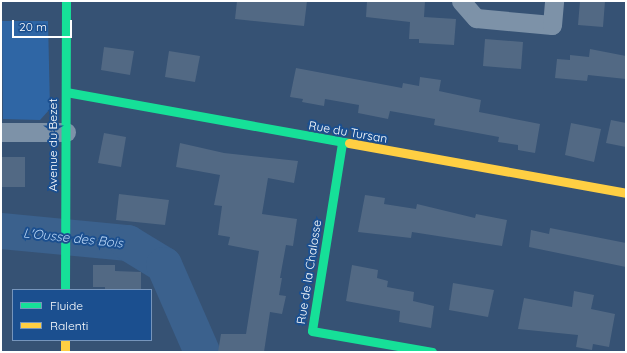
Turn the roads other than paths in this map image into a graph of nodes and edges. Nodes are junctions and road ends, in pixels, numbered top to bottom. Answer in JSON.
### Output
{"nodes":[{"id":1,"x":66,"y":1,"type":"edge"},
{"id":2,"x":461,"y":1,"type":"edge"},
{"id":3,"x":554,"y":1,"type":"edge"},
{"id":4,"x":66,"y":92,"type":"junction"},
{"id":5,"x":1,"y":132,"type":"edge"},
{"id":6,"x":66,"y":132,"type":"junction"},
{"id":7,"x":342,"y":143,"type":"junction"},
{"id":8,"x":626,"y":193,"type":"edge"},
{"id":9,"x":65,"y":289,"type":"edge"},
{"id":10,"x":65,"y":341,"type":"edge"},
{"id":11,"x":65,"y":352,"type":"edge"},
{"id":12,"x":432,"y":352,"type":"edge"}],
"edges":[{"from":1,"to":4,"type":"street","name":"Avenue du Bezet"},
{"from":2,"to":3,"type":"street"},
{"from":4,"to":6,"type":"street","name":"Avenue du Bezet"},
{"from":4,"to":7,"type":"street","name":"Rue du Tursan"},
{"from":5,"to":6,"type":"street"},
{"from":6,"to":9,"type":"street","name":"Avenue du Bezet"},
{"from":7,"to":8,"type":"street","name":"Rue du Tursan"},
{"from":7,"to":12,"type":"street","name":"Rue de la Chalosse"},
{"from":10,"to":11,"type":"street"}]}
